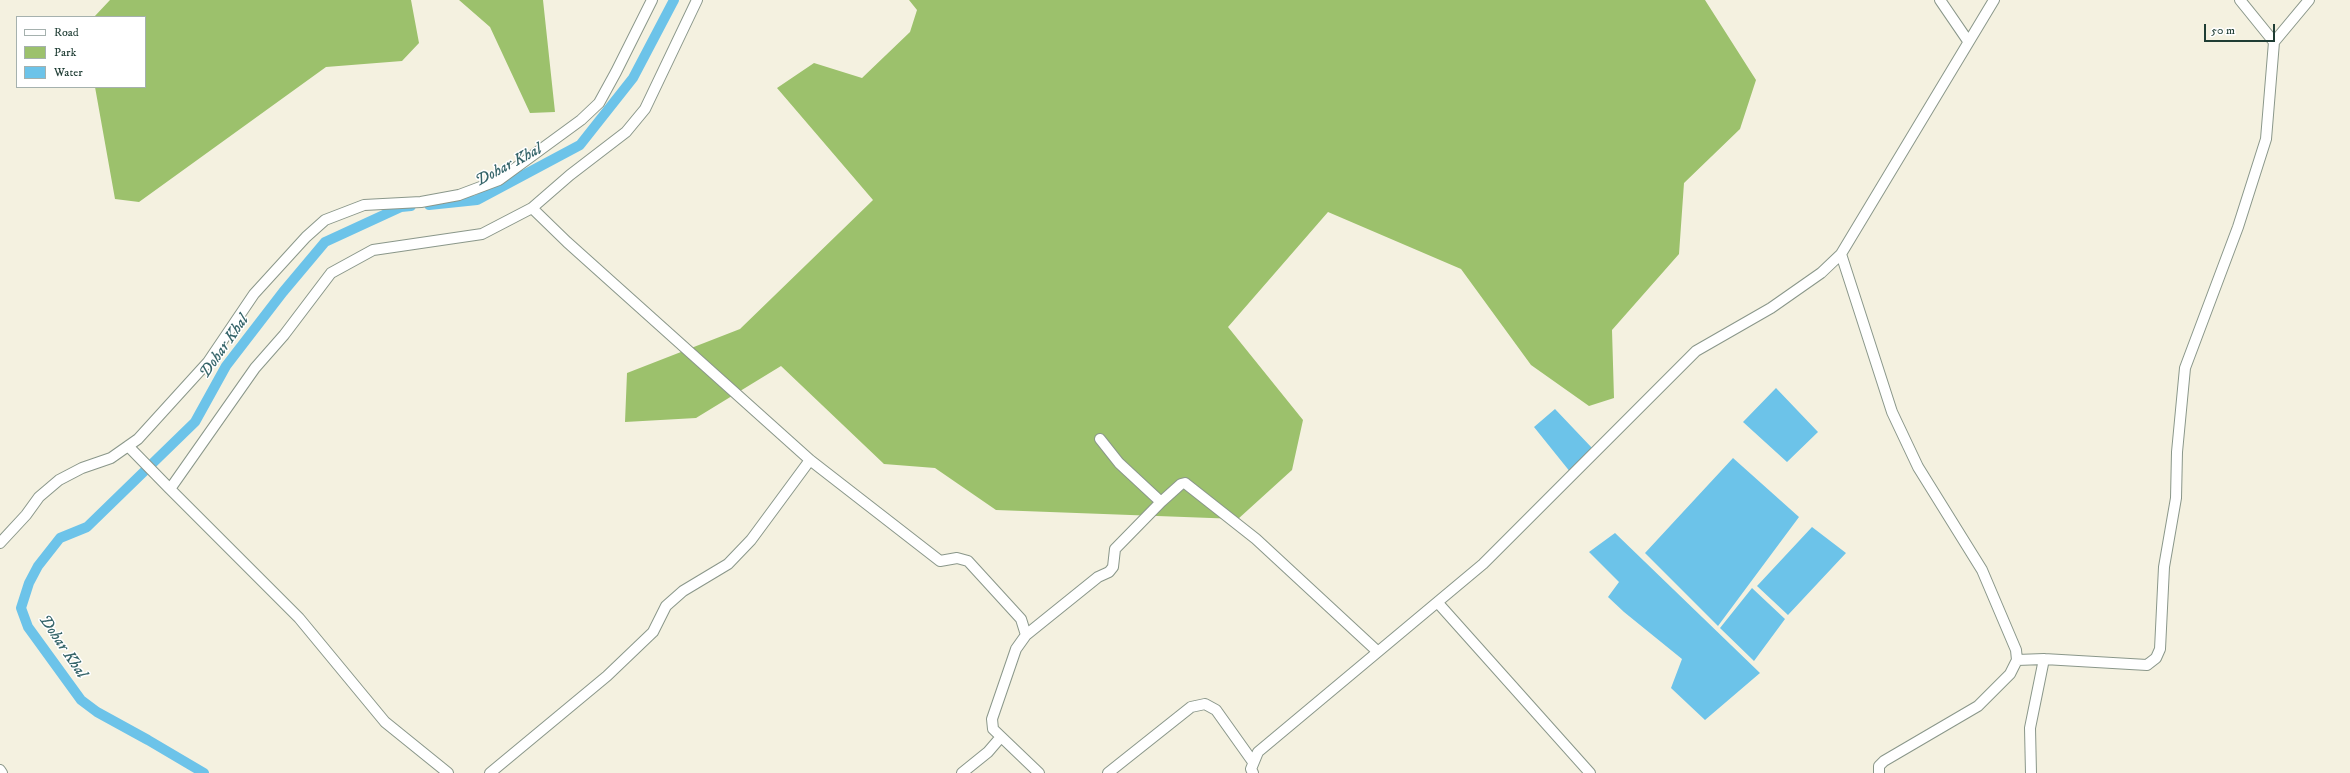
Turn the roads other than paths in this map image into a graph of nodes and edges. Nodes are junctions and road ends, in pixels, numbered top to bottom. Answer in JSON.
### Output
{"nodes":[{"id":1,"x":652,"y":0,"type":"edge"},
{"id":2,"x":697,"y":0,"type":"edge"},
{"id":3,"x":1940,"y":0,"type":"edge"},
{"id":4,"x":1994,"y":0,"type":"edge"},
{"id":5,"x":2240,"y":0,"type":"edge"},
{"id":6,"x":2309,"y":0,"type":"edge"},
{"id":7,"x":1968,"y":41,"type":"junction"},
{"id":8,"x":2274,"y":42,"type":"junction"},
{"id":9,"x":532,"y":208,"type":"junction"},
{"id":10,"x":1841,"y":254,"type":"junction"},
{"id":11,"x":1100,"y":439,"type":"dead end"},
{"id":12,"x":128,"y":446,"type":"junction"},
{"id":13,"x":810,"y":460,"type":"junction"},
{"id":14,"x":170,"y":489,"type":"junction"},
{"id":15,"x":1161,"y":502,"type":"junction"},
{"id":16,"x":0,"y":543,"type":"edge"},
{"id":17,"x":1438,"y":603,"type":"junction"},
{"id":18,"x":1026,"y":635,"type":"junction"},
{"id":19,"x":1377,"y":651,"type":"junction"},
{"id":20,"x":2044,"y":659,"type":"junction"},
{"id":21,"x":2017,"y":660,"type":"junction"},
{"id":22,"x":1000,"y":738,"type":"junction"},
{"id":23,"x":1253,"y":762,"type":"junction"},
{"id":24,"x":0,"y":770,"type":"edge"},
{"id":25,"x":2,"y":773,"type":"edge"},
{"id":26,"x":448,"y":773,"type":"edge"},
{"id":27,"x":490,"y":773,"type":"edge"},
{"id":28,"x":962,"y":773,"type":"edge"},
{"id":29,"x":1039,"y":773,"type":"edge"},
{"id":30,"x":1108,"y":773,"type":"edge"},
{"id":31,"x":1253,"y":773,"type":"edge"},
{"id":32,"x":1590,"y":773,"type":"edge"},
{"id":33,"x":1879,"y":773,"type":"edge"},
{"id":34,"x":2031,"y":773,"type":"edge"}],
"edges":[{"from":1,"to":12,"type":"street"},
{"from":2,"to":9,"type":"street"},
{"from":3,"to":7,"type":"street"},
{"from":4,"to":7,"type":"street"},
{"from":5,"to":8,"type":"street"},
{"from":6,"to":8,"type":"street"},
{"from":7,"to":10,"type":"street"},
{"from":8,"to":20,"type":"street"},
{"from":9,"to":13,"type":"street"},
{"from":9,"to":14,"type":"street"},
{"from":10,"to":17,"type":"street"},
{"from":10,"to":21,"type":"street"},
{"from":11,"to":15,"type":"street"},
{"from":12,"to":14,"type":"street"},
{"from":12,"to":16,"type":"street"},
{"from":13,"to":18,"type":"street"},
{"from":13,"to":27,"type":"street"},
{"from":14,"to":26,"type":"street"},
{"from":15,"to":18,"type":"street"},
{"from":15,"to":19,"type":"street"},
{"from":17,"to":19,"type":"street"},
{"from":17,"to":32,"type":"street"},
{"from":18,"to":22,"type":"street"},
{"from":19,"to":23,"type":"street"},
{"from":20,"to":21,"type":"street"},
{"from":20,"to":34,"type":"street"},
{"from":21,"to":33,"type":"street"},
{"from":22,"to":28,"type":"street"},
{"from":22,"to":29,"type":"street"},
{"from":23,"to":30,"type":"street"},
{"from":23,"to":31,"type":"street"},
{"from":24,"to":25,"type":"street"}]}
